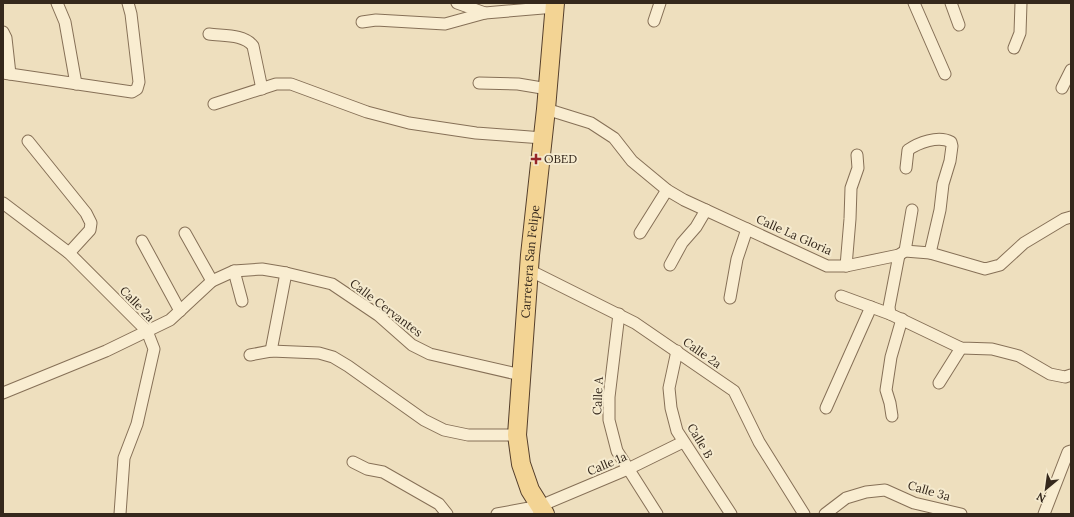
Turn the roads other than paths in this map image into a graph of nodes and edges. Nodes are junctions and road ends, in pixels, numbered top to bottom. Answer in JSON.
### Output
{"nodes":[{"id":1,"x":57,"y":3,"type":"edge"},
{"id":2,"x":128,"y":3,"type":"edge"},
{"id":3,"x":457,"y":3,"type":"edge"},
{"id":4,"x":660,"y":3,"type":"edge"},
{"id":5,"x":914,"y":3,"type":"edge"},
{"id":6,"x":951,"y":3,"type":"edge"},
{"id":7,"x":1021,"y":3,"type":"edge"},
{"id":8,"x":555,"y":5,"type":"edge"},
{"id":9,"x":485,"y":13,"type":"junction"},
{"id":10,"x":654,"y":21,"type":"dead end"},
{"id":11,"x":362,"y":22,"type":"dead end"},
{"id":12,"x":959,"y":25,"type":"dead end"},
{"id":13,"x":3,"y":32,"type":"edge"},
{"id":14,"x":209,"y":34,"type":"dead end"},
{"id":15,"x":1014,"y":48,"type":"dead end"},
{"id":16,"x":1071,"y":70,"type":"edge"},
{"id":17,"x":7,"y":73,"type":"edge"},
{"id":18,"x":945,"y":74,"type":"dead end"},
{"id":19,"x":479,"y":83,"type":"dead end"},
{"id":20,"x":76,"y":84,"type":"junction"},
{"id":21,"x":1062,"y":88,"type":"dead end"},
{"id":22,"x":262,"y":89,"type":"junction"},
{"id":23,"x":548,"y":89,"type":"junction"},
{"id":24,"x":214,"y":104,"type":"dead end"},
{"id":25,"x":546,"y":109,"type":"junction"},
{"id":26,"x":543,"y":138,"type":"junction"},
{"id":27,"x":28,"y":141,"type":"dead end"},
{"id":28,"x":856,"y":155,"type":"dead end"},
{"id":29,"x":906,"y":168,"type":"dead end"},
{"id":30,"x":667,"y":190,"type":"junction"},
{"id":31,"x":3,"y":203,"type":"edge"},
{"id":32,"x":706,"y":210,"type":"junction"},
{"id":33,"x":912,"y":210,"type":"dead end"},
{"id":34,"x":1071,"y":217,"type":"edge"},
{"id":35,"x":747,"y":229,"type":"junction"},
{"id":36,"x":185,"y":233,"type":"dead end"},
{"id":37,"x":640,"y":233,"type":"dead end"},
{"id":38,"x":142,"y":241,"type":"dead end"},
{"id":39,"x":69,"y":253,"type":"junction"},
{"id":40,"x":902,"y":253,"type":"junction"},
{"id":41,"x":930,"y":253,"type":"junction"},
{"id":42,"x":670,"y":265,"type":"dead end"},
{"id":43,"x":846,"y":266,"type":"junction"},
{"id":44,"x":529,"y":270,"type":"junction"},
{"id":45,"x":234,"y":271,"type":"junction"},
{"id":46,"x":286,"y":273,"type":"junction"},
{"id":47,"x":212,"y":281,"type":"junction"},
{"id":48,"x":841,"y":296,"type":"dead end"},
{"id":49,"x":730,"y":298,"type":"dead end"},
{"id":50,"x":242,"y":301,"type":"dead end"},
{"id":51,"x":871,"y":306,"type":"junction"},
{"id":52,"x":180,"y":311,"type":"junction"},
{"id":53,"x":619,"y":314,"type":"junction"},
{"id":54,"x":890,"y":314,"type":"junction"},
{"id":55,"x":902,"y":319,"type":"junction"},
{"id":56,"x":147,"y":331,"type":"junction"},
{"id":57,"x":961,"y":348,"type":"junction"},
{"id":58,"x":272,"y":351,"type":"junction"},
{"id":59,"x":677,"y":351,"type":"junction"},
{"id":60,"x":250,"y":355,"type":"dead end"},
{"id":61,"x":521,"y":375,"type":"junction"},
{"id":62,"x":1071,"y":375,"type":"edge"},
{"id":63,"x":939,"y":383,"type":"dead end"},
{"id":64,"x":3,"y":393,"type":"edge"},
{"id":65,"x":826,"y":408,"type":"dead end"},
{"id":66,"x":892,"y":416,"type":"dead end"},
{"id":67,"x":517,"y":434,"type":"junction"},
{"id":68,"x":683,"y":442,"type":"junction"},
{"id":69,"x":1070,"y":452,"type":"edge"},
{"id":70,"x":353,"y":462,"type":"dead end"},
{"id":71,"x":628,"y":469,"type":"junction"},
{"id":72,"x":914,"y":503,"type":"junction"},
{"id":73,"x":543,"y":510,"type":"edge"},
{"id":74,"x":120,"y":514,"type":"edge"},
{"id":75,"x":447,"y":514,"type":"edge"},
{"id":76,"x":497,"y":514,"type":"edge"},
{"id":77,"x":657,"y":514,"type":"edge"},
{"id":78,"x":731,"y":514,"type":"edge"},
{"id":79,"x":804,"y":514,"type":"edge"},
{"id":80,"x":825,"y":514,"type":"edge"},
{"id":81,"x":910,"y":514,"type":"edge"},
{"id":82,"x":961,"y":514,"type":"edge"},
{"id":83,"x":1044,"y":514,"type":"edge"}],
"edges":[{"from":1,"to":20,"type":"street"},
{"from":2,"to":20,"type":"street"},
{"from":3,"to":9,"type":"street"},
{"from":4,"to":10,"type":"street"},
{"from":5,"to":18,"type":"street"},
{"from":6,"to":12,"type":"street"},
{"from":7,"to":15,"type":"street"},
{"from":8,"to":9,"type":"street"},
{"from":8,"to":23,"type":"main road","name":"Carretera San Felipe"},
{"from":9,"to":11,"type":"street"},
{"from":13,"to":17,"type":"street"},
{"from":14,"to":22,"type":"street"},
{"from":16,"to":21,"type":"street"},
{"from":17,"to":20,"type":"street"},
{"from":19,"to":23,"type":"street"},
{"from":22,"to":24,"type":"street"},
{"from":22,"to":26,"type":"street"},
{"from":23,"to":25,"type":"main road","name":"Carretera San Felipe"},
{"from":25,"to":26,"type":"main road","name":"Carretera San Felipe"},
{"from":25,"to":30,"type":"street","name":"Calle La Gloria"},
{"from":26,"to":44,"type":"main road","name":"Carretera San Felipe"},
{"from":27,"to":39,"type":"street"},
{"from":28,"to":43,"type":"street"},
{"from":29,"to":41,"type":"street"},
{"from":30,"to":32,"type":"street","name":"Calle La Gloria"},
{"from":30,"to":37,"type":"street"},
{"from":31,"to":39,"type":"street","name":"Calle 2a"},
{"from":32,"to":35,"type":"street","name":"Calle La Gloria"},
{"from":32,"to":42,"type":"street"},
{"from":33,"to":40,"type":"street"},
{"from":34,"to":41,"type":"street","name":"Calle La Gloria"},
{"from":35,"to":43,"type":"street","name":"Calle La Gloria"},
{"from":35,"to":49,"type":"street"},
{"from":36,"to":47,"type":"street"},
{"from":38,"to":52,"type":"street"},
{"from":39,"to":56,"type":"street","name":"Calle 2a"},
{"from":40,"to":41,"type":"street","name":"Calle La Gloria"},
{"from":40,"to":43,"type":"street","name":"Calle La Gloria"},
{"from":40,"to":54,"type":"street"},
{"from":44,"to":53,"type":"street","name":"Calle 2a"},
{"from":44,"to":61,"type":"main road","name":"Carretera San Felipe"},
{"from":45,"to":46,"type":"street","name":"Calle Cervantes"},
{"from":45,"to":47,"type":"street","name":"Calle Cervantes"},
{"from":45,"to":50,"type":"street"},
{"from":46,"to":58,"type":"street"},
{"from":46,"to":61,"type":"street","name":"Calle Cervantes"},
{"from":47,"to":52,"type":"street","name":"Calle Cervantes"},
{"from":48,"to":51,"type":"street"},
{"from":51,"to":54,"type":"street"},
{"from":51,"to":65,"type":"street"},
{"from":52,"to":56,"type":"street","name":"Calle Cervantes"},
{"from":53,"to":59,"type":"street","name":"Calle 2a"},
{"from":53,"to":71,"type":"street","name":"Calle A"},
{"from":54,"to":55,"type":"street"},
{"from":55,"to":57,"type":"street"},
{"from":55,"to":66,"type":"street"},
{"from":56,"to":64,"type":"street","name":"Calle Cervantes"},
{"from":56,"to":74,"type":"street","name":"Calle 2a"},
{"from":57,"to":62,"type":"street"},
{"from":57,"to":63,"type":"street"},
{"from":58,"to":60,"type":"street"},
{"from":58,"to":67,"type":"street"},
{"from":59,"to":68,"type":"street","name":"Calle B"},
{"from":59,"to":79,"type":"street","name":"Calle 2a"},
{"from":61,"to":67,"type":"main road","name":"Carretera San Felipe"},
{"from":67,"to":73,"type":"main road","name":"Carretera San Felipe"},
{"from":68,"to":71,"type":"street","name":"Calle 1a"},
{"from":68,"to":78,"type":"street","name":"Calle B"},
{"from":69,"to":83,"type":"street"},
{"from":70,"to":75,"type":"street"},
{"from":71,"to":73,"type":"street","name":"Calle 1a"},
{"from":71,"to":77,"type":"street","name":"Calle A"},
{"from":72,"to":80,"type":"street","name":"Calle 3a"},
{"from":72,"to":81,"type":"street"},
{"from":72,"to":82,"type":"street","name":"Calle 3a"},
{"from":73,"to":76,"type":"street","name":"Calle 1a"}]}
